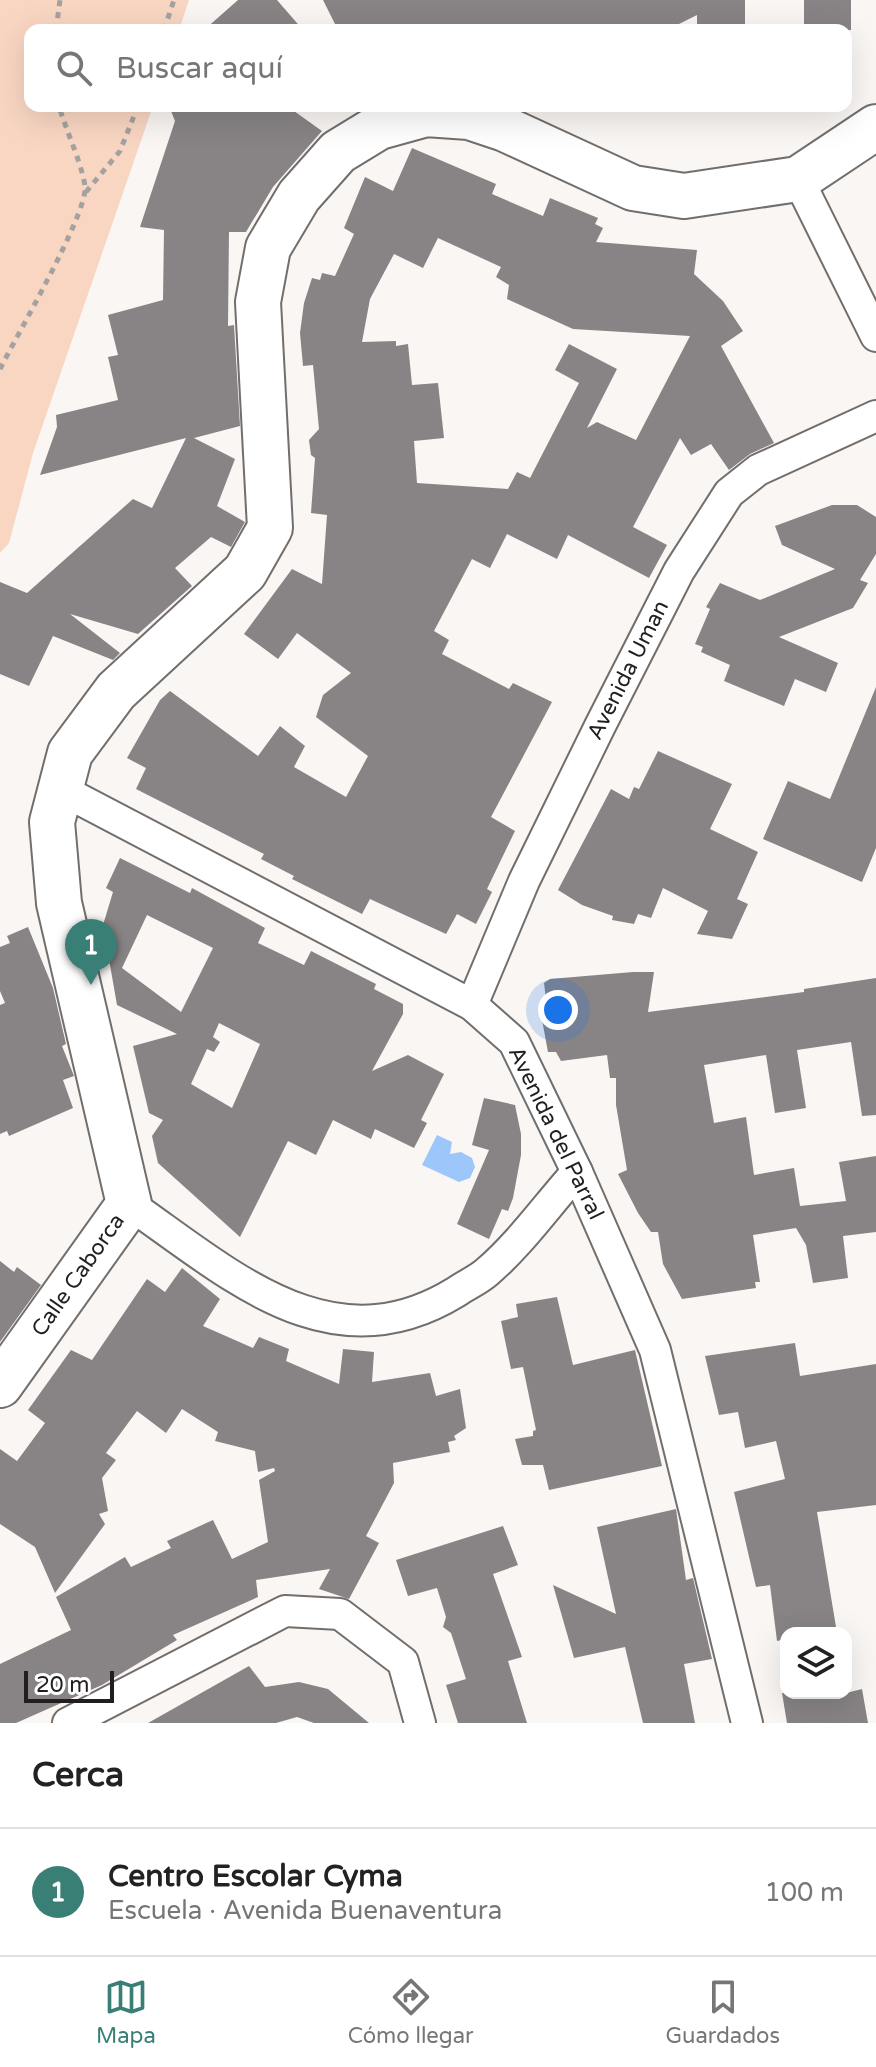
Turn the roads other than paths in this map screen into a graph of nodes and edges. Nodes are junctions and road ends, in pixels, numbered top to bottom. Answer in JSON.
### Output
{"nodes":[{"id":1,"x":876,"y":127,"type":"edge"},
{"id":2,"x":798,"y":179,"type":"junction"},
{"id":3,"x":876,"y":336,"type":"edge"},
{"id":4,"x":876,"y":416,"type":"edge"},
{"id":5,"x":58,"y":788,"type":"junction"},
{"id":6,"x":472,"y":1005,"type":"junction"},
{"id":7,"x":577,"y":1172,"type":"junction"},
{"id":8,"x":129,"y":1204,"type":"junction"},
{"id":9,"x":0,"y":1385,"type":"edge"},
{"id":10,"x":68,"y":1723,"type":"edge"},
{"id":11,"x":420,"y":1723,"type":"edge"},
{"id":12,"x":747,"y":1723,"type":"edge"}],
"edges":[{"from":1,"to":2,"type":"street"},
{"from":2,"to":3,"type":"street"},
{"from":2,"to":5,"type":"street"},
{"from":4,"to":6,"type":"street","name":"Avenida Uman"},
{"from":5,"to":6,"type":"street","name":"Avenida del Parral"},
{"from":5,"to":8,"type":"street"},
{"from":6,"to":7,"type":"street","name":"Avenida del Parral"},
{"from":7,"to":8,"type":"street"},
{"from":7,"to":12,"type":"street","name":"Avenida del Parral"},
{"from":8,"to":9,"type":"street","name":"Calle Caborca"},
{"from":10,"to":11,"type":"street"}]}
